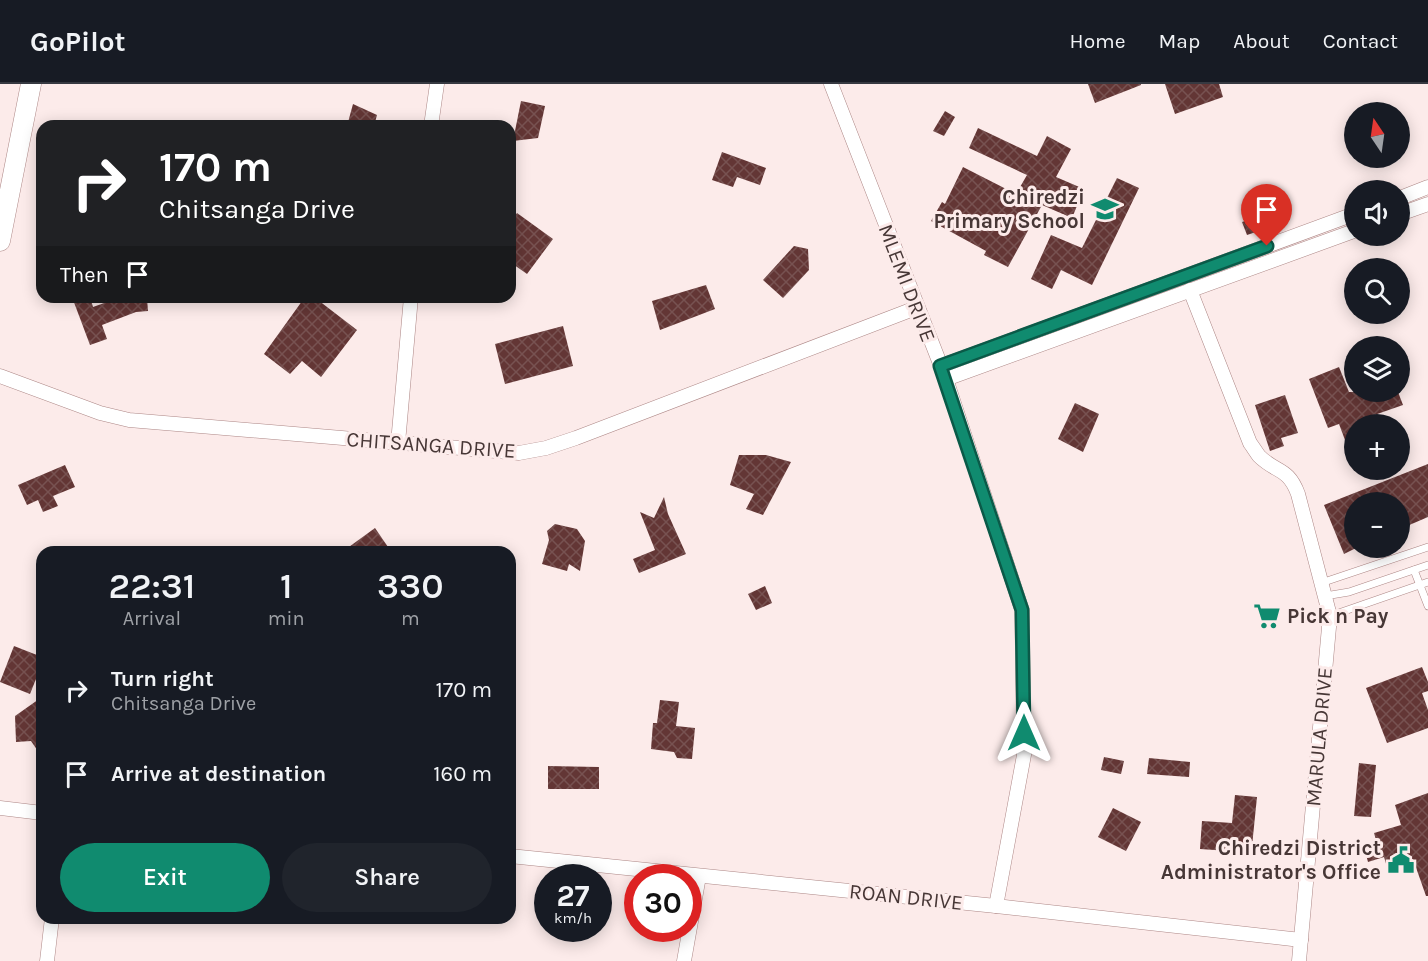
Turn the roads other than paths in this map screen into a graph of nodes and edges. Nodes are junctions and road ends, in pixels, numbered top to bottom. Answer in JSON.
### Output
{"nodes":[{"id":1,"x":32,"y":84,"type":"edge"},
{"id":2,"x":436,"y":84,"type":"edge"},
{"id":3,"x":831,"y":84,"type":"edge"},
{"id":4,"x":432,"y":120,"type":"edge"},
{"id":5,"x":1428,"y":187,"type":"edge"},
{"id":6,"x":1410,"y":194,"type":"edge"},
{"id":7,"x":1428,"y":204,"type":"edge"},
{"id":8,"x":1410,"y":210,"type":"edge"},
{"id":9,"x":1344,"y":218,"type":"edge"},
{"id":10,"x":1344,"y":235,"type":"edge"},
{"id":11,"x":0,"y":240,"type":"edge"},
{"id":12,"x":1190,"y":291,"type":"junction"},
{"id":13,"x":410,"y":303,"type":"edge"},
{"id":14,"x":916,"y":308,"type":"junction"},
{"id":15,"x":943,"y":373,"type":"junction"},
{"id":16,"x":0,"y":376,"type":"edge"},
{"id":17,"x":398,"y":443,"type":"junction"},
{"id":18,"x":1428,"y":547,"type":"edge"},
{"id":19,"x":1428,"y":565,"type":"edge"},
{"id":20,"x":1414,"y":570,"type":"junction"},
{"id":21,"x":1424,"y":584,"type":"edge"},
{"id":22,"x":1323,"y":590,"type":"junction"},
{"id":23,"x":1428,"y":606,"type":"edge"},
{"id":24,"x":1330,"y":616,"type":"junction"},
{"id":25,"x":0,"y":808,"type":"edge"},
{"id":26,"x":36,"y":812,"type":"edge"},
{"id":27,"x":516,"y":857,"type":"edge"},
{"id":28,"x":624,"y":868,"type":"edge"},
{"id":29,"x":702,"y":876,"type":"edge"},
{"id":30,"x":996,"y":906,"type":"junction"},
{"id":31,"x":51,"y":924,"type":"edge"},
{"id":32,"x":1301,"y":940,"type":"junction"},
{"id":33,"x":687,"y":942,"type":"edge"},
{"id":34,"x":46,"y":961,"type":"edge"},
{"id":35,"x":684,"y":961,"type":"edge"},
{"id":36,"x":1299,"y":961,"type":"edge"}],
"edges":[{"from":1,"to":11,"type":"street"},
{"from":2,"to":4,"type":"street"},
{"from":3,"to":14,"type":"street","name":"MLEMI DRIVE"},
{"from":5,"to":6,"type":"street"},
{"from":7,"to":8,"type":"street"},
{"from":9,"to":15,"type":"street"},
{"from":10,"to":12,"type":"street"},
{"from":12,"to":15,"type":"street"},
{"from":12,"to":22,"type":"street","name":"MARULA DRIVE"},
{"from":13,"to":17,"type":"street"},
{"from":14,"to":15,"type":"street","name":"MLEMI DRIVE"},
{"from":14,"to":17,"type":"street","name":"CHITSANGA DRIVE"},
{"from":15,"to":30,"type":"street","name":"MLEMI DRIVE"},
{"from":16,"to":17,"type":"street","name":"CHITSANGA DRIVE"},
{"from":18,"to":22,"type":"lane"},
{"from":19,"to":20,"type":"lane"},
{"from":20,"to":21,"type":"lane"},
{"from":20,"to":22,"type":"lane"},
{"from":21,"to":23,"type":"lane"},
{"from":21,"to":24,"type":"lane"},
{"from":22,"to":24,"type":"street","name":"MARULA DRIVE"},
{"from":24,"to":32,"type":"street","name":"MARULA DRIVE"},
{"from":25,"to":26,"type":"street"},
{"from":27,"to":28,"type":"street","name":"ROAN DRIVE"},
{"from":29,"to":30,"type":"street","name":"ROAN DRIVE"},
{"from":30,"to":32,"type":"street","name":"ROAN DRIVE"},
{"from":31,"to":34,"type":"street"},
{"from":32,"to":36,"type":"street","name":"MARULA DRIVE"},
{"from":33,"to":35,"type":"street"}]}
